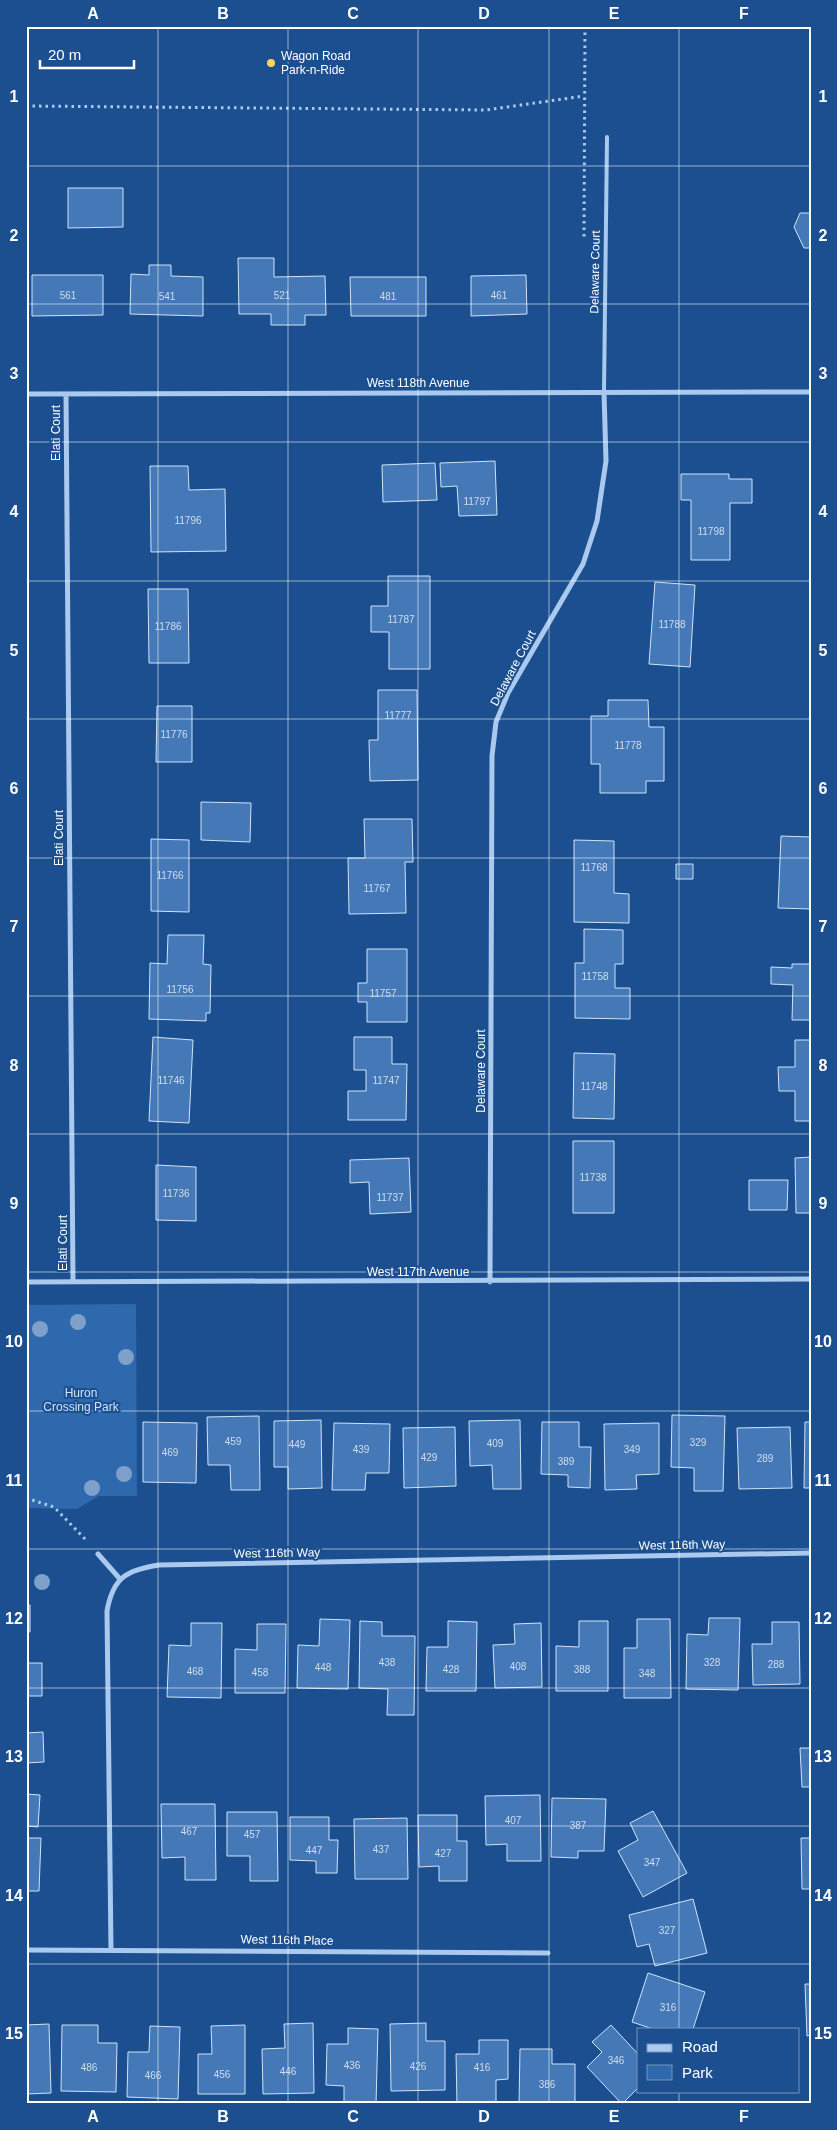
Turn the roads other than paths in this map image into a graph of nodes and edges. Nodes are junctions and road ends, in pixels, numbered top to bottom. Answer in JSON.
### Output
{"nodes":[{"id":1,"x":607,"y":137,"type":"dead end"},
{"id":2,"x":604,"y":392,"type":"junction"},
{"id":3,"x":811,"y":392,"type":"edge"},
{"id":4,"x":26,"y":394,"type":"edge"},
{"id":5,"x":66,"y":394,"type":"junction"},
{"id":6,"x":811,"y":1279,"type":"edge"},
{"id":7,"x":26,"y":1282,"type":"edge"},
{"id":8,"x":73,"y":1282,"type":"junction"},
{"id":9,"x":490,"y":1282,"type":"junction"},
{"id":10,"x":811,"y":1553,"type":"edge"},
{"id":11,"x":98,"y":1554,"type":"road end"},
{"id":12,"x":120,"y":1579,"type":"junction"},
{"id":13,"x":111,"y":1948,"type":"junction"},
{"id":14,"x":26,"y":1950,"type":"edge"},
{"id":15,"x":548,"y":1953,"type":"dead end"}],
"edges":[{"from":1,"to":2,"type":"lane","name":"Delaware Court"},
{"from":2,"to":3,"type":"street","name":"West 118th Avenue"},
{"from":2,"to":5,"type":"street","name":"West 118th Avenue"},
{"from":2,"to":9,"type":"street","name":"Delaware Court"},
{"from":4,"to":5,"type":"street","name":"West 118th Avenue"},
{"from":5,"to":8,"type":"street","name":"Elati Court"},
{"from":6,"to":9,"type":"street","name":"West 117th Avenue"},
{"from":7,"to":8,"type":"street","name":"West 117th Avenue"},
{"from":8,"to":9,"type":"street","name":"West 117th Avenue"},
{"from":10,"to":12,"type":"street","name":"West 116th Way"},
{"from":11,"to":12,"type":"street"},
{"from":12,"to":13,"type":"street"},
{"from":13,"to":14,"type":"street","name":"West 116th Place"},
{"from":13,"to":15,"type":"street","name":"West 116th Place"}]}
